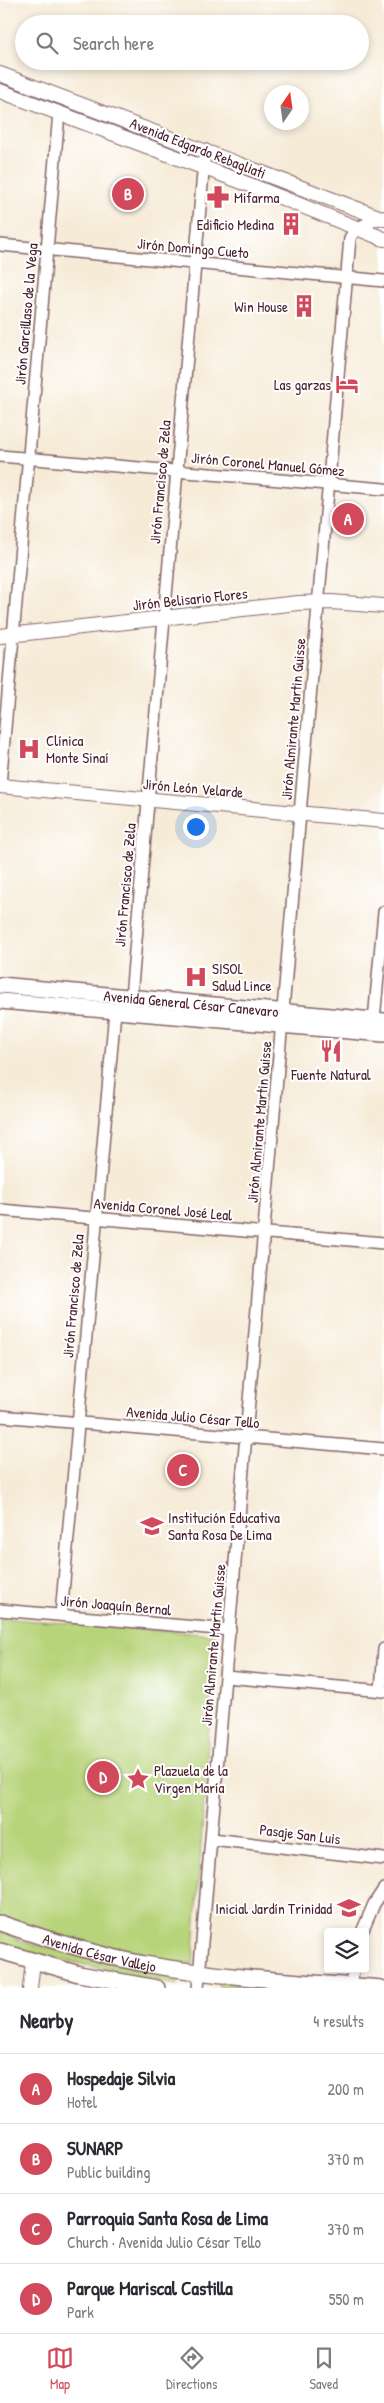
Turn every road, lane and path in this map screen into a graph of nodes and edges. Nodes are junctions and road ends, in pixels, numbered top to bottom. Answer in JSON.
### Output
{"nodes":[{"id":1,"x":0,"y":74,"type":"edge"},
{"id":2,"x":0,"y":91,"type":"edge"},
{"id":3,"x":59,"y":113,"type":"junction"},
{"id":4,"x":205,"y":150,"type":"junction"},
{"id":5,"x":203,"y":168,"type":"junction"},
{"id":6,"x":383,"y":218,"type":"edge"},
{"id":7,"x":356,"y":228,"type":"junction"},
{"id":8,"x":384,"y":239,"type":"edge"},
{"id":9,"x":0,"y":245,"type":"edge"},
{"id":10,"x":47,"y":249,"type":"junction"},
{"id":11,"x":195,"y":263,"type":"junction"},
{"id":12,"x":347,"y":277,"type":"junction"},
{"id":13,"x":384,"y":281,"type":"edge"},
{"id":14,"x":0,"y":456,"type":"edge"},
{"id":15,"x":29,"y":460,"type":"junction"},
{"id":16,"x":177,"y":472,"type":"junction"},
{"id":17,"x":329,"y":484,"type":"junction"},
{"id":18,"x":384,"y":489,"type":"edge"},
{"id":19,"x":318,"y":602,"type":"junction"},
{"id":20,"x":384,"y":606,"type":"edge"},
{"id":21,"x":164,"y":618,"type":"junction"},
{"id":22,"x":7,"y":635,"type":"edge"},
{"id":23,"x":0,"y":786,"type":"edge"},
{"id":24,"x":149,"y":800,"type":"junction"},
{"id":25,"x":300,"y":814,"type":"junction"},
{"id":26,"x":384,"y":821,"type":"edge"},
{"id":27,"x":384,"y":912,"type":"edge"},
{"id":28,"x":0,"y":985,"type":"edge"},
{"id":29,"x":132,"y":997,"type":"junction"},
{"id":30,"x":0,"y":1001,"type":"edge"},
{"id":31,"x":115,"y":1011,"type":"junction"},
{"id":32,"x":283,"y":1019,"type":"junction"},
{"id":33,"x":379,"y":1021,"type":"edge"},
{"id":34,"x":384,"y":1034,"type":"edge"},
{"id":35,"x":0,"y":1210,"type":"edge"},
{"id":36,"x":96,"y":1218,"type":"junction"},
{"id":37,"x":264,"y":1233,"type":"junction"},
{"id":38,"x":384,"y":1243,"type":"edge"},
{"id":39,"x":0,"y":1416,"type":"edge"},
{"id":40,"x":78,"y":1423,"type":"junction"},
{"id":41,"x":246,"y":1437,"type":"junction"},
{"id":42,"x":384,"y":1449,"type":"edge"},
{"id":43,"x":0,"y":1610,"type":"edge"},
{"id":44,"x":62,"y":1615,"type":"junction"},
{"id":45,"x":230,"y":1630,"type":"junction"},
{"id":46,"x":384,"y":1649,"type":"edge"},
{"id":47,"x":226,"y":1677,"type":"junction"},
{"id":48,"x":382,"y":1691,"type":"edge"},
{"id":49,"x":212,"y":1839,"type":"junction"},
{"id":50,"x":384,"y":1859,"type":"edge"},
{"id":51,"x":384,"y":1889,"type":"edge"},
{"id":52,"x":0,"y":1923,"type":"edge"},
{"id":53,"x":364,"y":1928,"type":"edge"},
{"id":54,"x":0,"y":1951,"type":"edge"},
{"id":55,"x":33,"y":1961,"type":"junction"},
{"id":56,"x":353,"y":1973,"type":"edge"},
{"id":57,"x":199,"y":1980,"type":"edge"},
{"id":58,"x":351,"y":1987,"type":"edge"},
{"id":59,"x":30,"y":1988,"type":"edge"},
{"id":60,"x":157,"y":1988,"type":"edge"},
{"id":61,"x":381,"y":1988,"type":"edge"}],
"edges":[{"from":1,"to":4,"type":"street","name":"Avenida Edgardo Rebagliati"},
{"from":2,"to":3,"type":"street","name":"Avenida Edgardo Rebagliati"},
{"from":3,"to":5,"type":"street","name":"Avenida Edgardo Rebagliati"},
{"from":3,"to":10,"type":"street","name":"Jirón Garcillaso de la Vega"},
{"from":4,"to":5,"type":"street","name":"Jirón Francisco de Zela"},
{"from":4,"to":6,"type":"street","name":"Avenida Edgardo Rebagliati"},
{"from":5,"to":7,"type":"street","name":"Avenida Edgardo Rebagliati"},
{"from":5,"to":11,"type":"street","name":"Jirón Francisco de Zela"},
{"from":6,"to":7,"type":"street"},
{"from":7,"to":8,"type":"street","name":"Avenida Edgardo Rebagliati"},
{"from":7,"to":12,"type":"street","name":"Jirón Almirante Martin Guisse"},
{"from":9,"to":10,"type":"street","name":"Jirón Domingo Cueto"},
{"from":10,"to":11,"type":"street","name":"Jirón Domingo Cueto"},
{"from":10,"to":15,"type":"street","name":"Jirón Garcillaso de la Vega"},
{"from":11,"to":12,"type":"street","name":"Jirón Domingo Cueto"},
{"from":11,"to":16,"type":"street","name":"Jirón Francisco de Zela"},
{"from":12,"to":13,"type":"street","name":"Jirón Domingo Cueto"},
{"from":12,"to":17,"type":"street","name":"Jirón Almirante Martin Guisse"},
{"from":14,"to":15,"type":"street","name":"Jirón Coronel Manuel Gómez"},
{"from":15,"to":16,"type":"street","name":"Jirón Coronel Manuel Gómez"},
{"from":15,"to":22,"type":"street","name":"Jirón Garcillaso de la Vega"},
{"from":16,"to":17,"type":"street","name":"Jirón Coronel Manuel Gómez"},
{"from":16,"to":21,"type":"street","name":"Jirón Francisco de Zela"},
{"from":17,"to":18,"type":"street","name":"Jirón Coronel Manuel Gómez"},
{"from":17,"to":19,"type":"street","name":"Jirón Almirante Martin Guisse"},
{"from":19,"to":20,"type":"street","name":"Jirón Belisario Flores"},
{"from":19,"to":21,"type":"street","name":"Jirón Belisario Flores"},
{"from":19,"to":25,"type":"street","name":"Jirón Almirante Martin Guisse"},
{"from":21,"to":22,"type":"street","name":"Jirón Belisario Flores"},
{"from":21,"to":24,"type":"street","name":"Jirón Francisco de Zela"},
{"from":22,"to":23,"type":"street","name":"Jirón Garcillaso de la Vega"},
{"from":23,"to":24,"type":"street","name":"Jirón León Velarde"},
{"from":24,"to":25,"type":"street","name":"Jirón León Velarde"},
{"from":24,"to":29,"type":"street","name":"Jirón Francisco de Zela"},
{"from":25,"to":26,"type":"street","name":"Jirón León Velarde"},
{"from":25,"to":32,"type":"street","name":"Jirón Almirante Martin Guisse"},
{"from":27,"to":33,"type":"street"},
{"from":28,"to":29,"type":"main road","name":"Avenida General César Canevaro"},
{"from":29,"to":31,"type":"street"},
{"from":29,"to":32,"type":"main road","name":"Avenida General César Canevaro"},
{"from":30,"to":31,"type":"main road","name":"Avenida General César Canevaro"},
{"from":31,"to":32,"type":"main road","name":"Avenida General César Canevaro"},
{"from":31,"to":36,"type":"street","name":"Jirón Francisco de Zela"},
{"from":32,"to":33,"type":"main road","name":"Avenida General César Canevaro"},
{"from":32,"to":34,"type":"main road","name":"Avenida General César Canevaro"},
{"from":32,"to":37,"type":"street","name":"Jirón Almirante Martin Guisse"},
{"from":35,"to":36,"type":"street","name":"Avenida Coronel José Leal"},
{"from":36,"to":37,"type":"street","name":"Avenida Coronel José Leal"},
{"from":36,"to":40,"type":"street","name":"Jirón Francisco de Zela"},
{"from":37,"to":38,"type":"street","name":"Avenida Coronel José Leal"},
{"from":37,"to":41,"type":"street","name":"Jirón Almirante Martin Guisse"},
{"from":39,"to":40,"type":"street","name":"Avenida Julio César Tello"},
{"from":40,"to":41,"type":"street","name":"Avenida Julio César Tello"},
{"from":40,"to":44,"type":"street","name":"Jirón Francisco de Zela"},
{"from":41,"to":42,"type":"street","name":"Avenida Julio César Tello"},
{"from":41,"to":45,"type":"street","name":"Jirón Almirante Martin Guisse"},
{"from":43,"to":44,"type":"street","name":"Jirón Joaquín Bernal"},
{"from":44,"to":45,"type":"street","name":"Jirón Joaquín Bernal"},
{"from":45,"to":47,"type":"street","name":"Jirón Almirante Martin Guisse"},
{"from":46,"to":48,"type":"street"},
{"from":47,"to":48,"type":"street"},
{"from":47,"to":49,"type":"street","name":"Jirón Almirante Martin Guisse"},
{"from":49,"to":50,"type":"street","name":"Pasaje San Luis"},
{"from":49,"to":57,"type":"street","name":"Jirón Almirante Martin Guisse"},
{"from":51,"to":53,"type":"street"},
{"from":52,"to":57,"type":"main road","name":"Avenida César Vallejo"},
{"from":54,"to":55,"type":"main road","name":"Avenida César Vallejo"},
{"from":55,"to":59,"type":"street"},
{"from":55,"to":60,"type":"main road","name":"Avenida César Vallejo"},
{"from":56,"to":58,"type":"street"},
{"from":57,"to":58,"type":"main road","name":"Avenida César Vallejo"},
{"from":58,"to":61,"type":"main road","name":"Avenida César Vallejo"}]}
